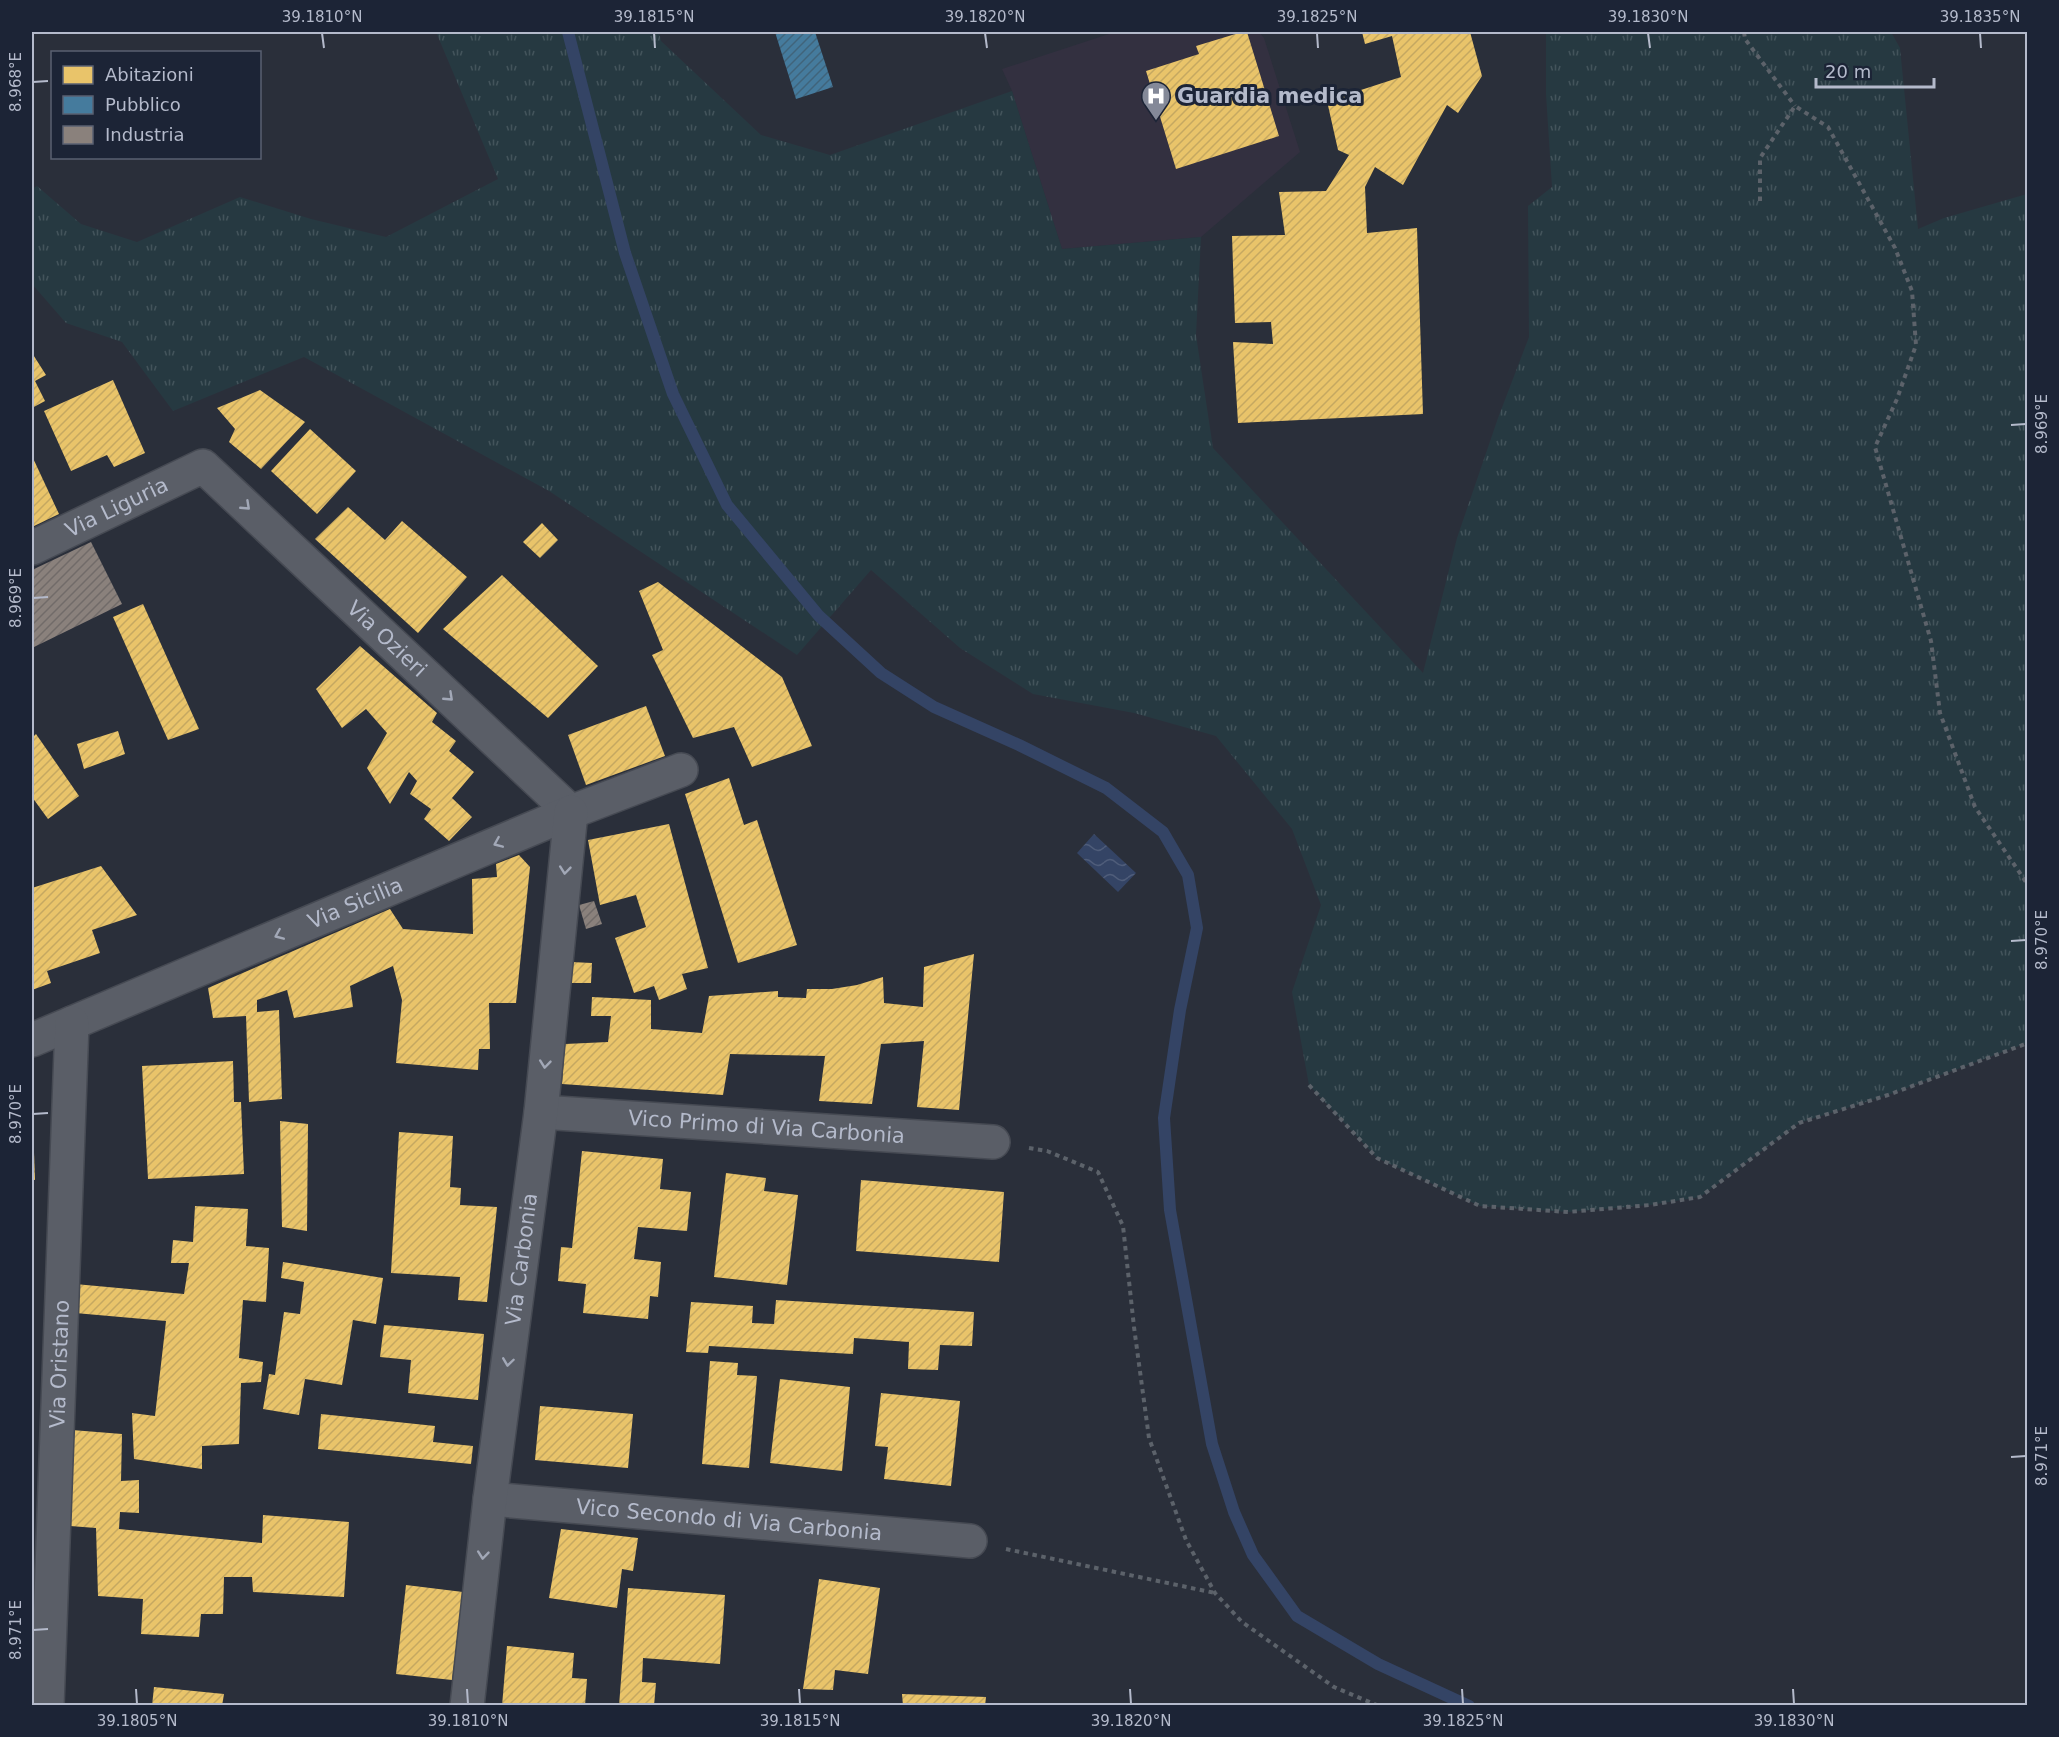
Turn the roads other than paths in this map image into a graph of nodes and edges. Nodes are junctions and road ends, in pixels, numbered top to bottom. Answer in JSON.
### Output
{"nodes":[{"id":1,"x":203,"y":466,"type":"joint"},
{"id":2,"x":32,"y":548,"type":"edge"},
{"id":3,"x":681,"y":770,"type":"dead end"},
{"id":4,"x":571,"y":812,"type":"junction"},
{"id":5,"x":72,"y":1023,"type":"junction"},
{"id":6,"x":32,"y":1040,"type":"edge"},
{"id":7,"x":541,"y":1112,"type":"junction"},
{"id":8,"x":993,"y":1142,"type":"road end"},
{"id":9,"x":490,"y":1498,"type":"junction"},
{"id":10,"x":970,"y":1541,"type":"road end"},
{"id":11,"x":47,"y":1706,"type":"edge"},
{"id":12,"x":467,"y":1706,"type":"edge"}],
"edges":[{"from":1,"to":2,"type":"street","name":"Via Liguria"},
{"from":1,"to":4,"type":"street","name":"Via Ozieri","one_way":true},
{"from":3,"to":4,"type":"street","name":"Via Sicilia"},
{"from":4,"to":5,"type":"street","name":"Via Sicilia","one_way":true},
{"from":4,"to":7,"type":"street","name":"Via Carbonia","one_way":true},
{"from":5,"to":6,"type":"street","name":"Via Sicilia"},
{"from":5,"to":11,"type":"street","name":"Via Oristano"},
{"from":7,"to":8,"type":"street","name":"Vico Primo di Via Carbonia"},
{"from":7,"to":9,"type":"street","name":"Via Carbonia","one_way":true},
{"from":9,"to":10,"type":"street","name":"Vico Secondo di Via Carbonia"},
{"from":9,"to":12,"type":"street","name":"Via Carbonia","one_way":true}]}
